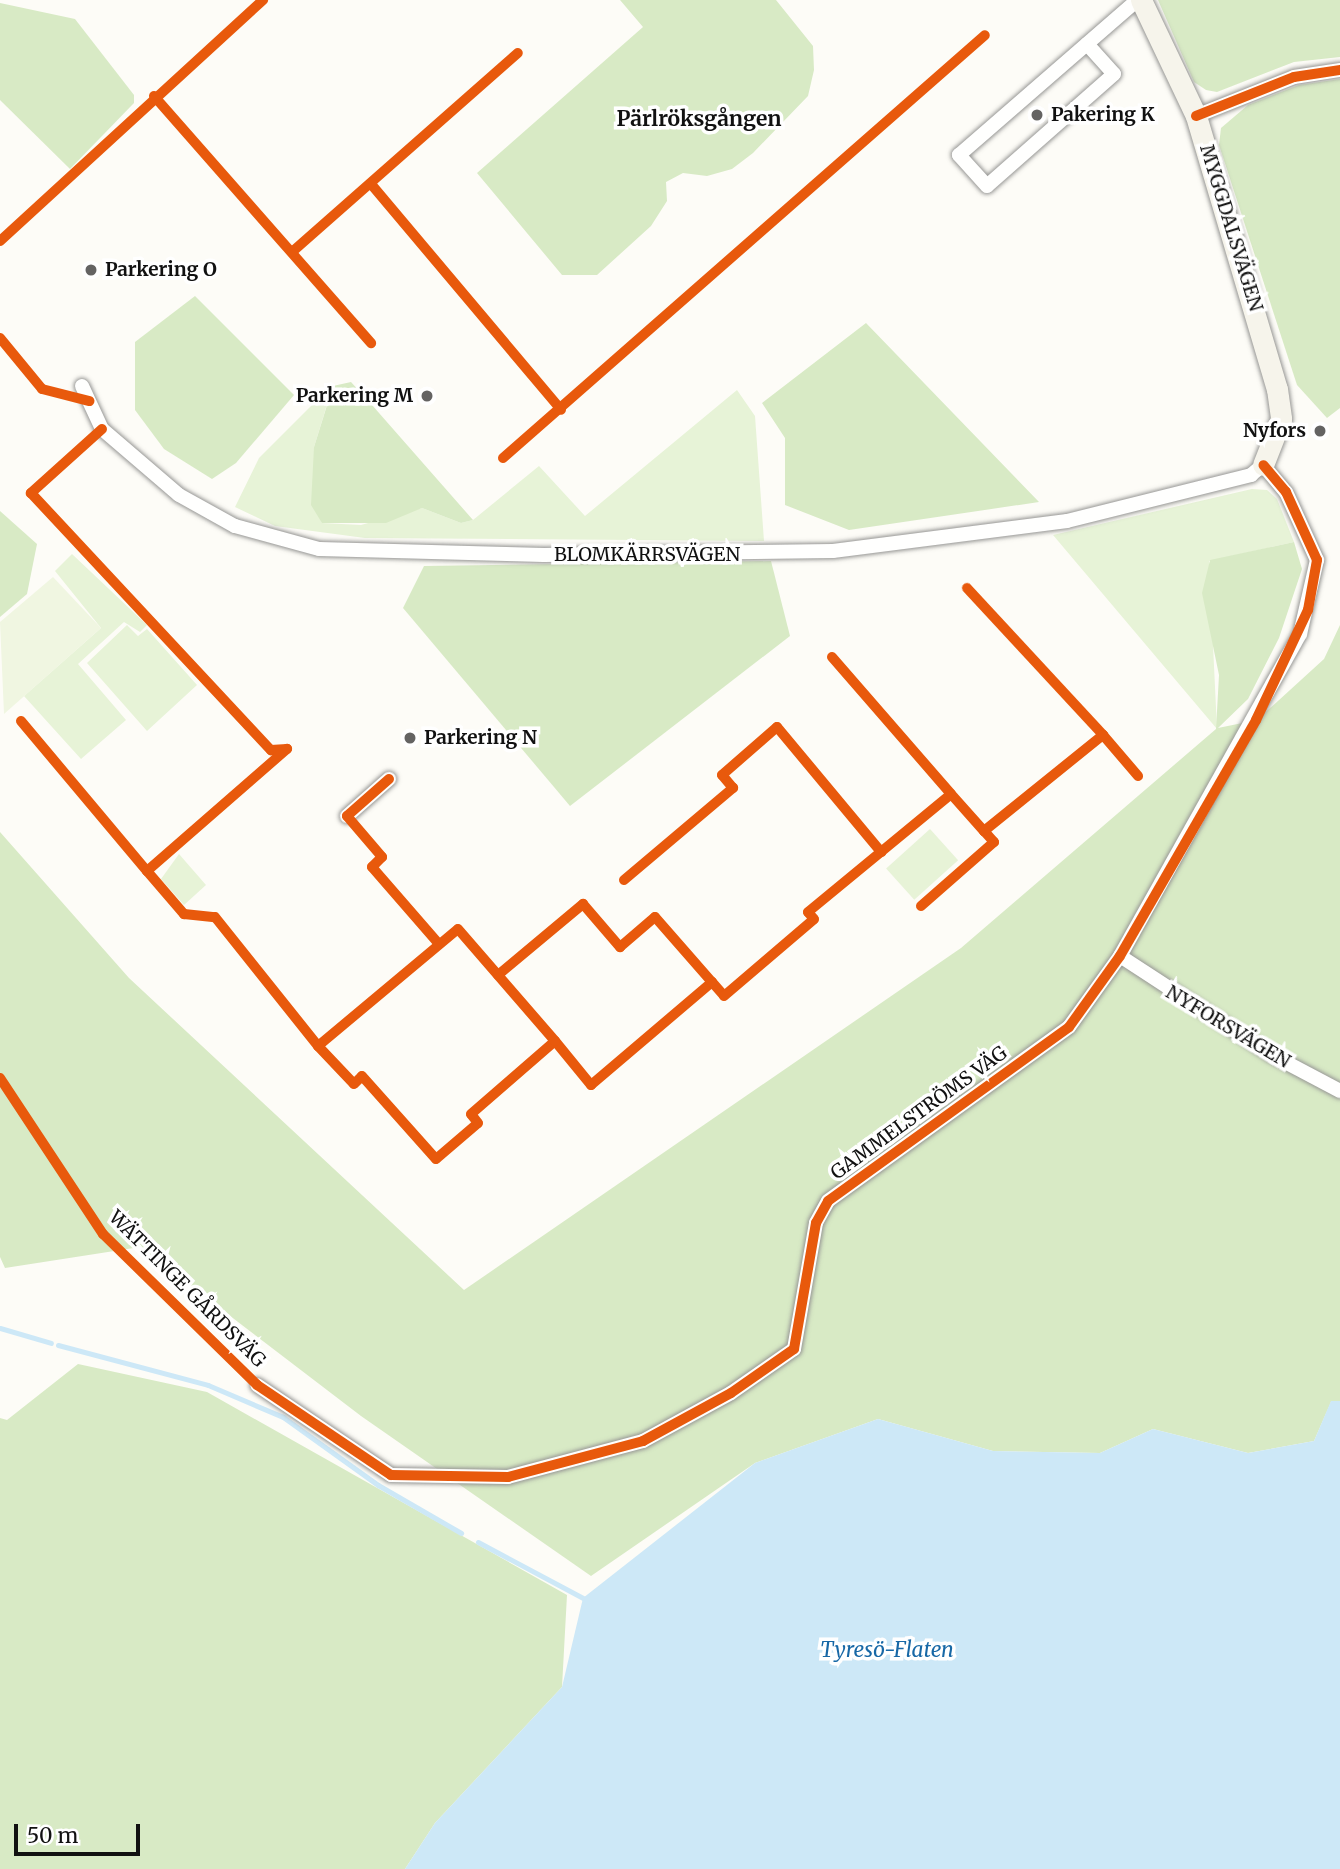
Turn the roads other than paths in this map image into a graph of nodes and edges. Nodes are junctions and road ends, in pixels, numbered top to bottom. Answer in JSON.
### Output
{"nodes":[{"id":1,"x":1139,"y":0,"type":"edge"},
{"id":2,"x":1087,"y":44,"type":"junction"},
{"id":3,"x":1340,"y":69,"type":"edge"},
{"id":4,"x":1196,"y":116,"type":"junction"},
{"id":5,"x":82,"y":386,"type":"dead end"},
{"id":6,"x":1263,"y":465,"type":"junction"},
{"id":7,"x":389,"y":779,"type":"dead end"},
{"id":8,"x":347,"y":816,"type":"dead end"},
{"id":9,"x":1120,"y":956,"type":"junction"},
{"id":10,"x":1340,"y":1091,"type":"edge"},
{"id":11,"x":257,"y":1385,"type":"dead end"}],
"edges":[{"from":1,"to":2,"type":"street"},
{"from":1,"to":4,"type":"street","name":"MYGGDALSVÄGEN"},
{"from":2,"to":2,"type":"street"},
{"from":3,"to":4,"type":"street"},
{"from":4,"to":6,"type":"street","name":"MYGGDALSVÄGEN"},
{"from":5,"to":6,"type":"street","name":"BLOMKÄRRSVÄGEN"},
{"from":6,"to":9,"type":"street","name":"GAMMELSTRÖMS VÄG"},
{"from":7,"to":8,"type":"street"},
{"from":9,"to":10,"type":"street","name":"NYFORSVÄGEN"},
{"from":9,"to":11,"type":"street","name":"GAMMELSTRÖMS VÄG"}]}
